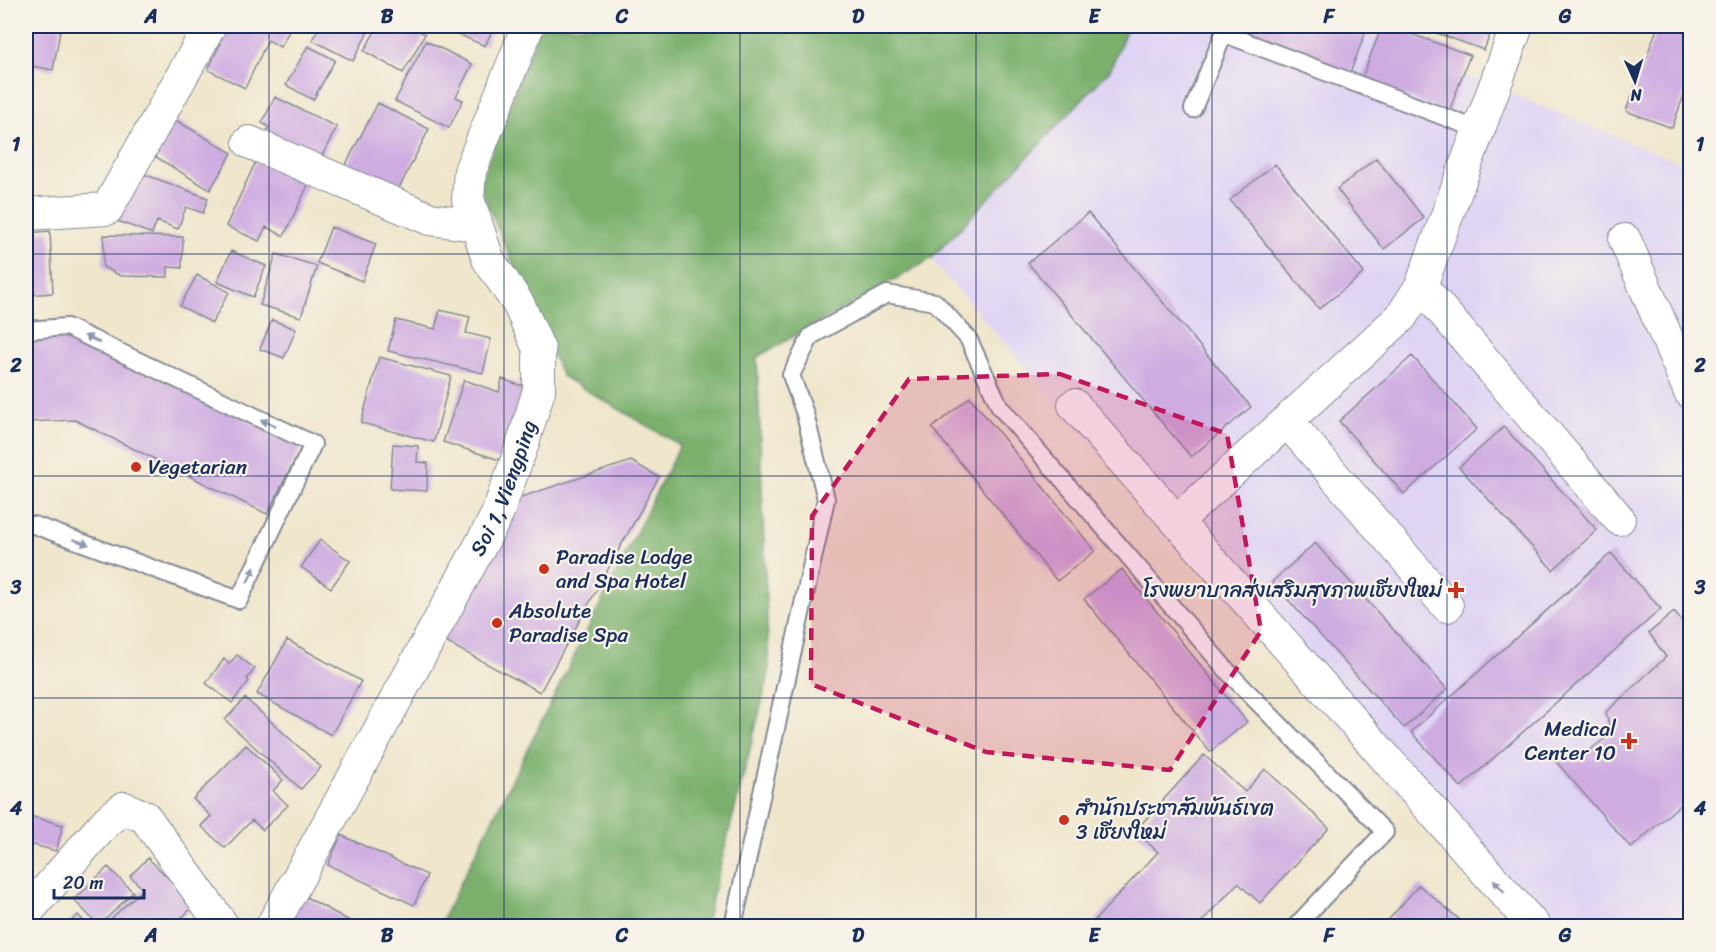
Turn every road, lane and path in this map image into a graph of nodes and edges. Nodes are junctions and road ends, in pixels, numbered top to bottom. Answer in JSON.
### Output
{"nodes":[{"id":1,"x":210,"y":26,"type":"edge"},
{"id":2,"x":528,"y":26,"type":"edge"},
{"id":3,"x":1517,"y":26,"type":"edge"},
{"id":4,"x":1226,"y":30,"type":"edge"},
{"id":5,"x":1193,"y":109,"type":"dead end"},
{"id":6,"x":1479,"y":130,"type":"junction"},
{"id":7,"x":249,"y":142,"type":"dead end"},
{"id":8,"x":26,"y":214,"type":"edge"},
{"id":9,"x":476,"y":225,"type":"junction"},
{"id":10,"x":1625,"y":240,"type":"dead end"},
{"id":11,"x":1421,"y":286,"type":"junction"},
{"id":12,"x":26,"y":330,"type":"edge"},
{"id":13,"x":1690,"y":392,"type":"edge"},
{"id":14,"x":1074,"y":405,"type":"dead end"},
{"id":15,"x":1287,"y":421,"type":"junction"},
{"id":16,"x":1619,"y":519,"type":"dead end"},
{"id":17,"x":1177,"y":521,"type":"junction"},
{"id":18,"x":26,"y":525,"type":"edge"},
{"id":19,"x":1447,"y":606,"type":"dead end"},
{"id":20,"x":26,"y":913,"type":"edge"},
{"id":21,"x":223,"y":927,"type":"edge"},
{"id":22,"x":272,"y":927,"type":"edge"},
{"id":23,"x":733,"y":927,"type":"edge"},
{"id":24,"x":1296,"y":927,"type":"edge"},
{"id":25,"x":1534,"y":927,"type":"edge"}],
"edges":[{"from":1,"to":8,"type":"street"},
{"from":2,"to":9,"type":"street","name":"Soi 1, Viengping"},
{"from":3,"to":6,"type":"street"},
{"from":4,"to":5,"type":"lane"},
{"from":4,"to":6,"type":"lane"},
{"from":6,"to":11,"type":"street"},
{"from":7,"to":9,"type":"street"},
{"from":9,"to":22,"type":"street","name":"Soi 1, Viengping"},
{"from":10,"to":13,"type":"street"},
{"from":11,"to":15,"type":"street"},
{"from":11,"to":16,"type":"street"},
{"from":18,"to":12,"type":"lane","one_way":true},
{"from":14,"to":17,"type":"street"},
{"from":15,"to":17,"type":"street"},
{"from":15,"to":19,"type":"street"},
{"from":25,"to":17,"type":"street","one_way":true},
{"from":20,"to":21,"type":"street"},
{"from":23,"to":24,"type":"lane"}]}
